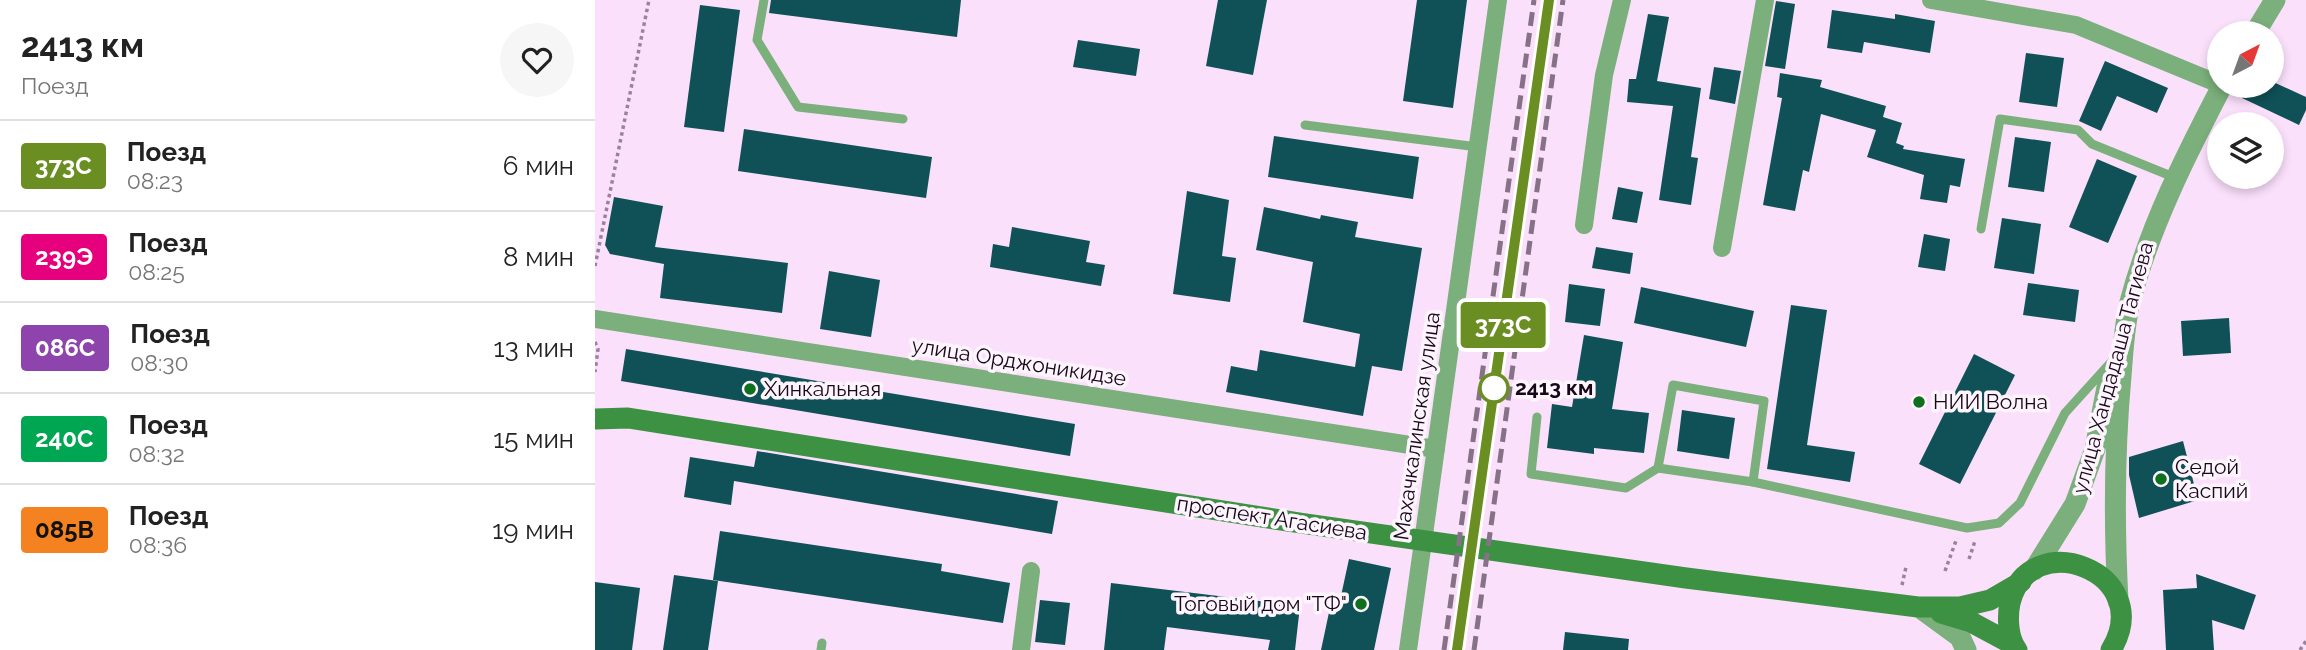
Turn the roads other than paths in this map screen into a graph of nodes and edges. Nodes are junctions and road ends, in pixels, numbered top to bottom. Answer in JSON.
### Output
{"nodes":[{"id":1,"x":764,"y":0,"type":"edge"},
{"id":2,"x":1499,"y":0,"type":"edge"},
{"id":3,"x":1622,"y":0,"type":"edge"},
{"id":4,"x":1765,"y":0,"type":"edge"},
{"id":5,"x":1931,"y":0,"type":"edge"},
{"id":6,"x":2274,"y":0,"type":"edge"},
{"id":7,"x":2261,"y":21,"type":"edge"},
{"id":8,"x":2207,"y":79,"type":"edge"},
{"id":9,"x":2214,"y":98,"type":"edge"},
{"id":10,"x":903,"y":118,"type":"dead end"},
{"id":11,"x":1305,"y":125,"type":"dead end"},
{"id":12,"x":1478,"y":146,"type":"junction"},
{"id":13,"x":2174,"y":177,"type":"junction"},
{"id":14,"x":1584,"y":225,"type":"dead end"},
{"id":15,"x":1981,"y":229,"type":"dead end"},
{"id":16,"x":1722,"y":248,"type":"dead end"},
{"id":17,"x":595,"y":319,"type":"edge"},
{"id":18,"x":2113,"y":360,"type":"junction"},
{"id":19,"x":595,"y":403,"type":"edge"},
{"id":20,"x":1537,"y":417,"type":"dead end"},
{"id":21,"x":628,"y":418,"type":"junction"},
{"id":22,"x":595,"y":419,"type":"edge"},
{"id":23,"x":1436,"y":449,"type":"junction"},
{"id":24,"x":1658,"y":468,"type":"junction"},
{"id":25,"x":1753,"y":482,"type":"junction"},
{"id":26,"x":1031,"y":571,"type":"dead end"},
{"id":27,"x":2028,"y":576,"type":"junction"},
{"id":28,"x":2119,"y":601,"type":"junction"},
{"id":29,"x":1918,"y":607,"type":"junction"},
{"id":30,"x":2012,"y":648,"type":"edge"},
{"id":31,"x":1021,"y":650,"type":"edge"},
{"id":32,"x":1408,"y":650,"type":"edge"},
{"id":33,"x":1966,"y":650,"type":"edge"},
{"id":34,"x":2111,"y":650,"type":"edge"}],
"edges":[{"from":1,"to":10,"type":"lane"},
{"from":2,"to":12,"type":"street","name":"Махачкалинская улица"},
{"from":3,"to":14,"type":"street"},
{"from":4,"to":16,"type":"street"},
{"from":5,"to":8,"type":"street"},
{"from":6,"to":7,"type":"street"},
{"from":9,"to":13,"type":"street","name":"улица Хандадаша Тагиева"},
{"from":11,"to":12,"type":"lane"},
{"from":12,"to":23,"type":"street","name":"Махачкалинская улица"},
{"from":13,"to":15,"type":"lane"},
{"from":13,"to":18,"type":"street","name":"улица Хандадаша Тагиева"},
{"from":13,"to":28,"type":"street","name":"улица Хандадаша Тагиева"},
{"from":17,"to":23,"type":"street","name":"улица Орджоникидзе"},
{"from":18,"to":25,"type":"lane"},
{"from":18,"to":27,"type":"street","name":"улица Хандадаша Тагиева"},
{"from":19,"to":21,"type":"main road","name":"проспект Агасиева"},
{"from":20,"to":24,"type":"lane"},
{"from":21,"to":22,"type":"main road","name":"проспект Агасиева"},
{"from":21,"to":29,"type":"main road","name":"проспект Агасиева"},
{"from":23,"to":32,"type":"street","name":"Махачкалинская улица"},
{"from":24,"to":25,"type":"lane"},
{"from":24,"to":25,"type":"lane"},
{"from":26,"to":31,"type":"street"},
{"from":27,"to":28,"type":"main road","name":"проспект Агасиева"},
{"from":27,"to":29,"type":"main road","name":"проспект Агасиева"},
{"from":27,"to":30,"type":"main road"},
{"from":28,"to":34,"type":"main road"},
{"from":29,"to":30,"type":"main road","name":"проспект Агасиева"},
{"from":29,"to":33,"type":"street"}]}
